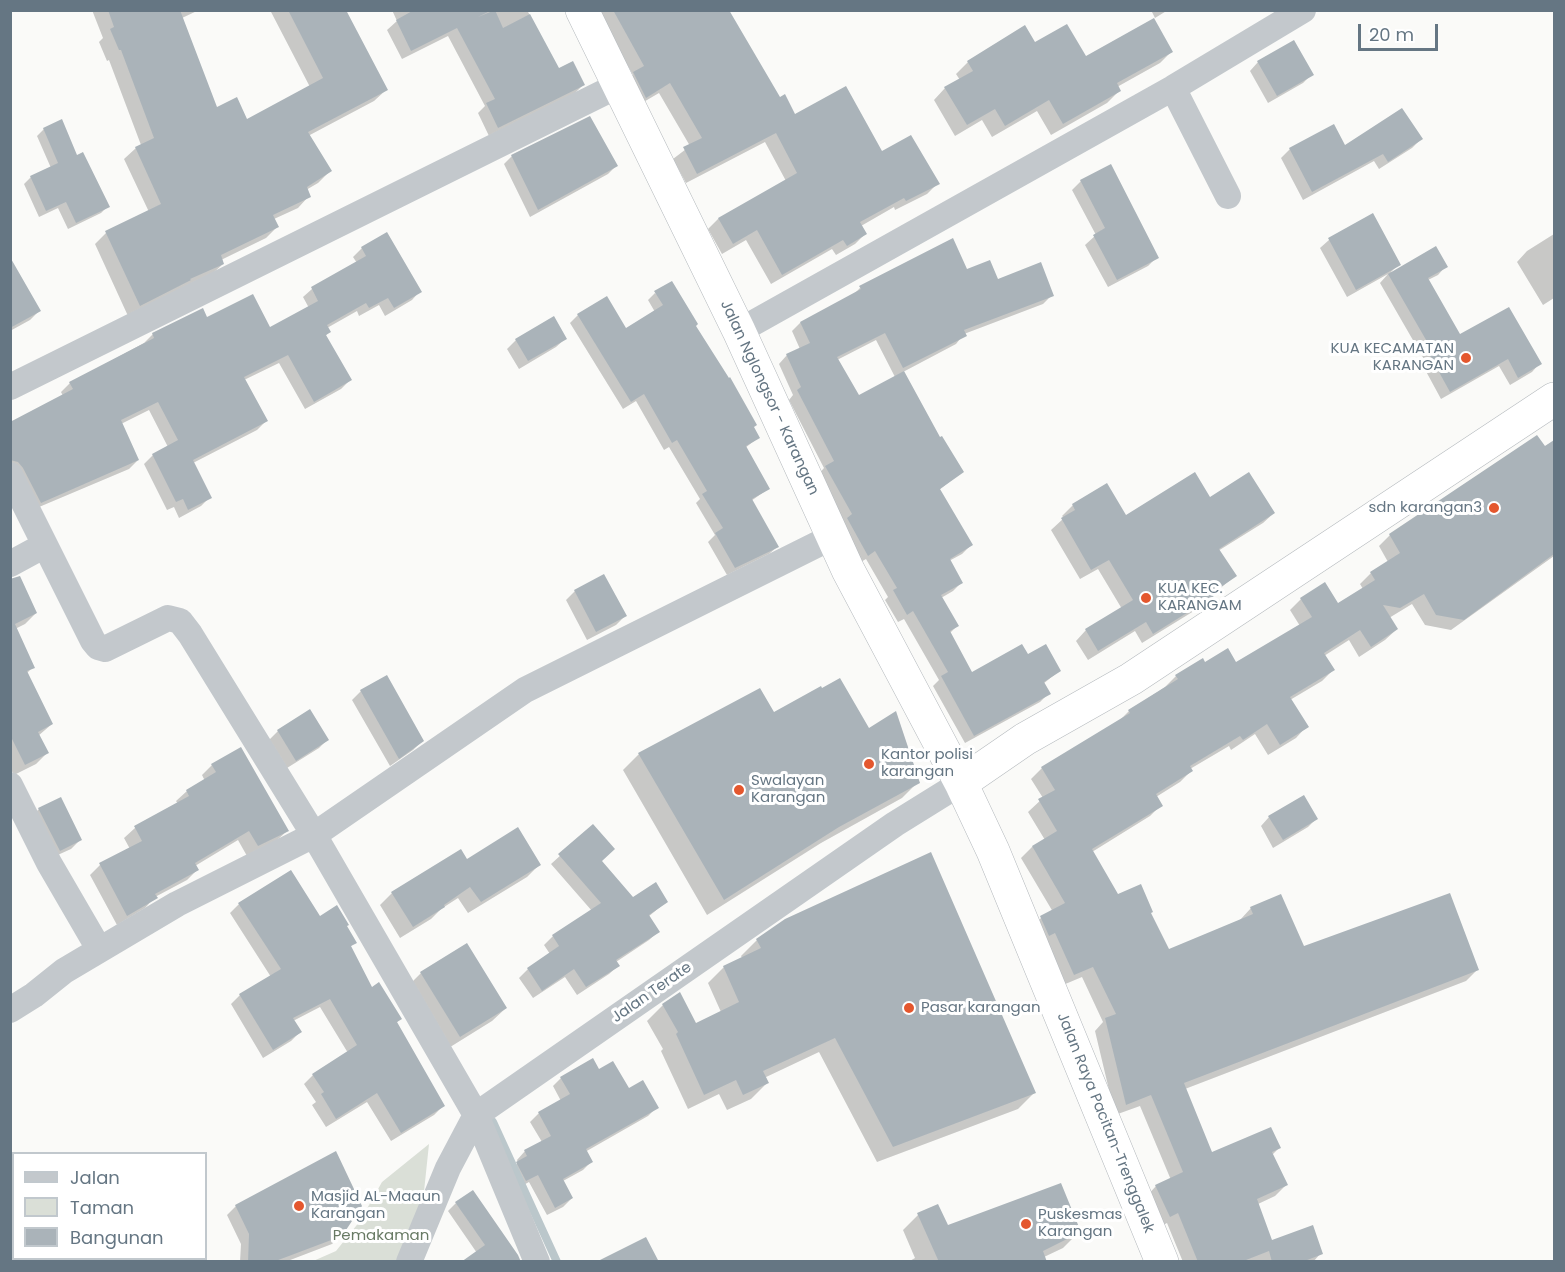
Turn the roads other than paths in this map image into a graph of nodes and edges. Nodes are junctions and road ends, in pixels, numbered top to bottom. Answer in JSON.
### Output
{"nodes":[{"id":1,"x":582,"y":10,"type":"edge"},
{"id":2,"x":1303,"y":10,"type":"edge"},
{"id":3,"x":619,"y":86,"type":"junction"},
{"id":4,"x":1173,"y":88,"type":"junction"},
{"id":5,"x":1228,"y":196,"type":"dead end"},
{"id":6,"x":739,"y":331,"type":"junction"},
{"id":7,"x":10,"y":387,"type":"edge"},
{"id":8,"x":1554,"y":399,"type":"edge"},
{"id":9,"x":10,"y":475,"type":"edge"},
{"id":10,"x":832,"y":537,"type":"junction"},
{"id":11,"x":45,"y":545,"type":"junction"},
{"id":12,"x":10,"y":564,"type":"edge"},
{"id":13,"x":961,"y":783,"type":"junction"},
{"id":14,"x":10,"y":785,"type":"edge"},
{"id":15,"x":314,"y":835,"type":"junction"},
{"id":16,"x":99,"y":949,"type":"junction"},
{"id":17,"x":10,"y":1010,"type":"edge"},
{"id":18,"x":476,"y":1115,"type":"junction"},
{"id":19,"x":409,"y":1262,"type":"edge"},
{"id":20,"x":537,"y":1262,"type":"edge"},
{"id":21,"x":1162,"y":1262,"type":"edge"}],
"edges":[{"from":1,"to":3,"type":"highway","name":"Jalan Nglongsor - Karangan"},
{"from":2,"to":4,"type":"street"},
{"from":3,"to":6,"type":"highway","name":"Jalan Nglongsor - Karangan"},
{"from":3,"to":7,"type":"street"},
{"from":4,"to":5,"type":"street"},
{"from":4,"to":6,"type":"street"},
{"from":6,"to":10,"type":"highway","name":"Jalan Nglongsor - Karangan"},
{"from":8,"to":13,"type":"highway"},
{"from":9,"to":11,"type":"street"},
{"from":10,"to":13,"type":"highway","name":"Jalan Nglongsor - Karangan"},
{"from":10,"to":15,"type":"street"},
{"from":11,"to":12,"type":"street"},
{"from":11,"to":15,"type":"street"},
{"from":13,"to":18,"type":"street","name":"Jalan Terate"},
{"from":13,"to":21,"type":"highway","name":"Jalan Raya Pacitan-Trenggalek"},
{"from":14,"to":16,"type":"street"},
{"from":15,"to":16,"type":"street"},
{"from":15,"to":18,"type":"street"},
{"from":16,"to":17,"type":"street"},
{"from":18,"to":19,"type":"street","name":"Jalan Terate"},
{"from":18,"to":20,"type":"street"}]}
